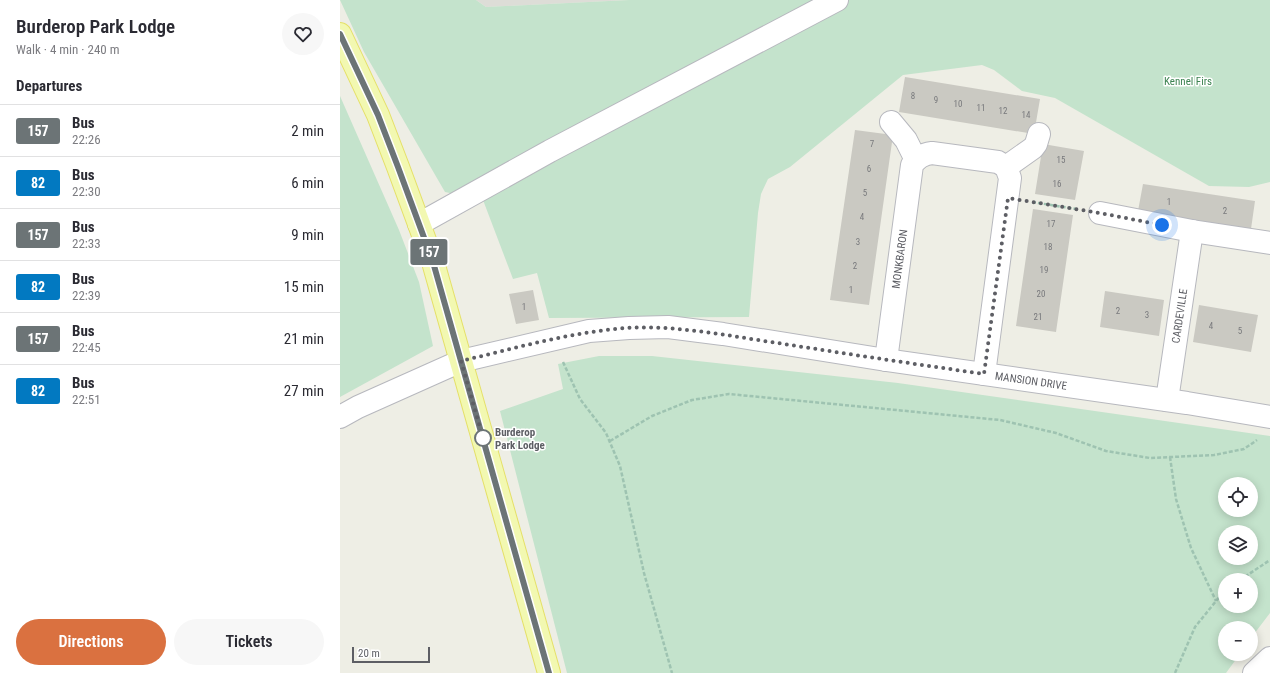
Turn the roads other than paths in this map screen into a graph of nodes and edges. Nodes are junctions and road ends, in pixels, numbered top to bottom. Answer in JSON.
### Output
{"nodes":[{"id":1,"x":837,"y":0,"type":"edge"},
{"id":2,"x":340,"y":34,"type":"edge"},
{"id":3,"x":891,"y":122,"type":"dead end"},
{"id":4,"x":1040,"y":134,"type":"dead end"},
{"id":5,"x":916,"y":160,"type":"junction"},
{"id":6,"x":1006,"y":168,"type":"junction"},
{"id":7,"x":1100,"y":213,"type":"road end"},
{"id":8,"x":419,"y":224,"type":"junction"},
{"id":9,"x":1192,"y":231,"type":"junction"},
{"id":10,"x":1270,"y":243,"type":"edge"},
{"id":11,"x":886,"y":360,"type":"junction"},
{"id":12,"x":461,"y":361,"type":"junction"},
{"id":13,"x":984,"y":374,"type":"junction"},
{"id":14,"x":1167,"y":400,"type":"junction"},
{"id":15,"x":1267,"y":416,"type":"edge"},
{"id":16,"x":340,"y":417,"type":"edge"},
{"id":17,"x":1270,"y":658,"type":"edge"},
{"id":18,"x":549,"y":673,"type":"edge"},
{"id":19,"x":1254,"y":673,"type":"edge"}],
"edges":[{"from":1,"to":8,"type":"street"},
{"from":2,"to":8,"type":"main road"},
{"from":3,"to":5,"type":"street"},
{"from":4,"to":6,"type":"street"},
{"from":5,"to":6,"type":"street"},
{"from":5,"to":11,"type":"street","name":"MONKBARON"},
{"from":6,"to":13,"type":"street"},
{"from":7,"to":9,"type":"street"},
{"from":8,"to":12,"type":"main road"},
{"from":9,"to":10,"type":"street"},
{"from":9,"to":14,"type":"street","name":"CARDEVILLE"},
{"from":11,"to":12,"type":"street","name":"MANSION DRIVE"},
{"from":11,"to":13,"type":"street","name":"MANSION DRIVE"},
{"from":12,"to":16,"type":"street","name":"MANSION DRIVE"},
{"from":12,"to":18,"type":"main road"},
{"from":13,"to":14,"type":"street","name":"MANSION DRIVE"},
{"from":14,"to":15,"type":"street","name":"MANSION DRIVE"},
{"from":17,"to":19,"type":"street"}]}
